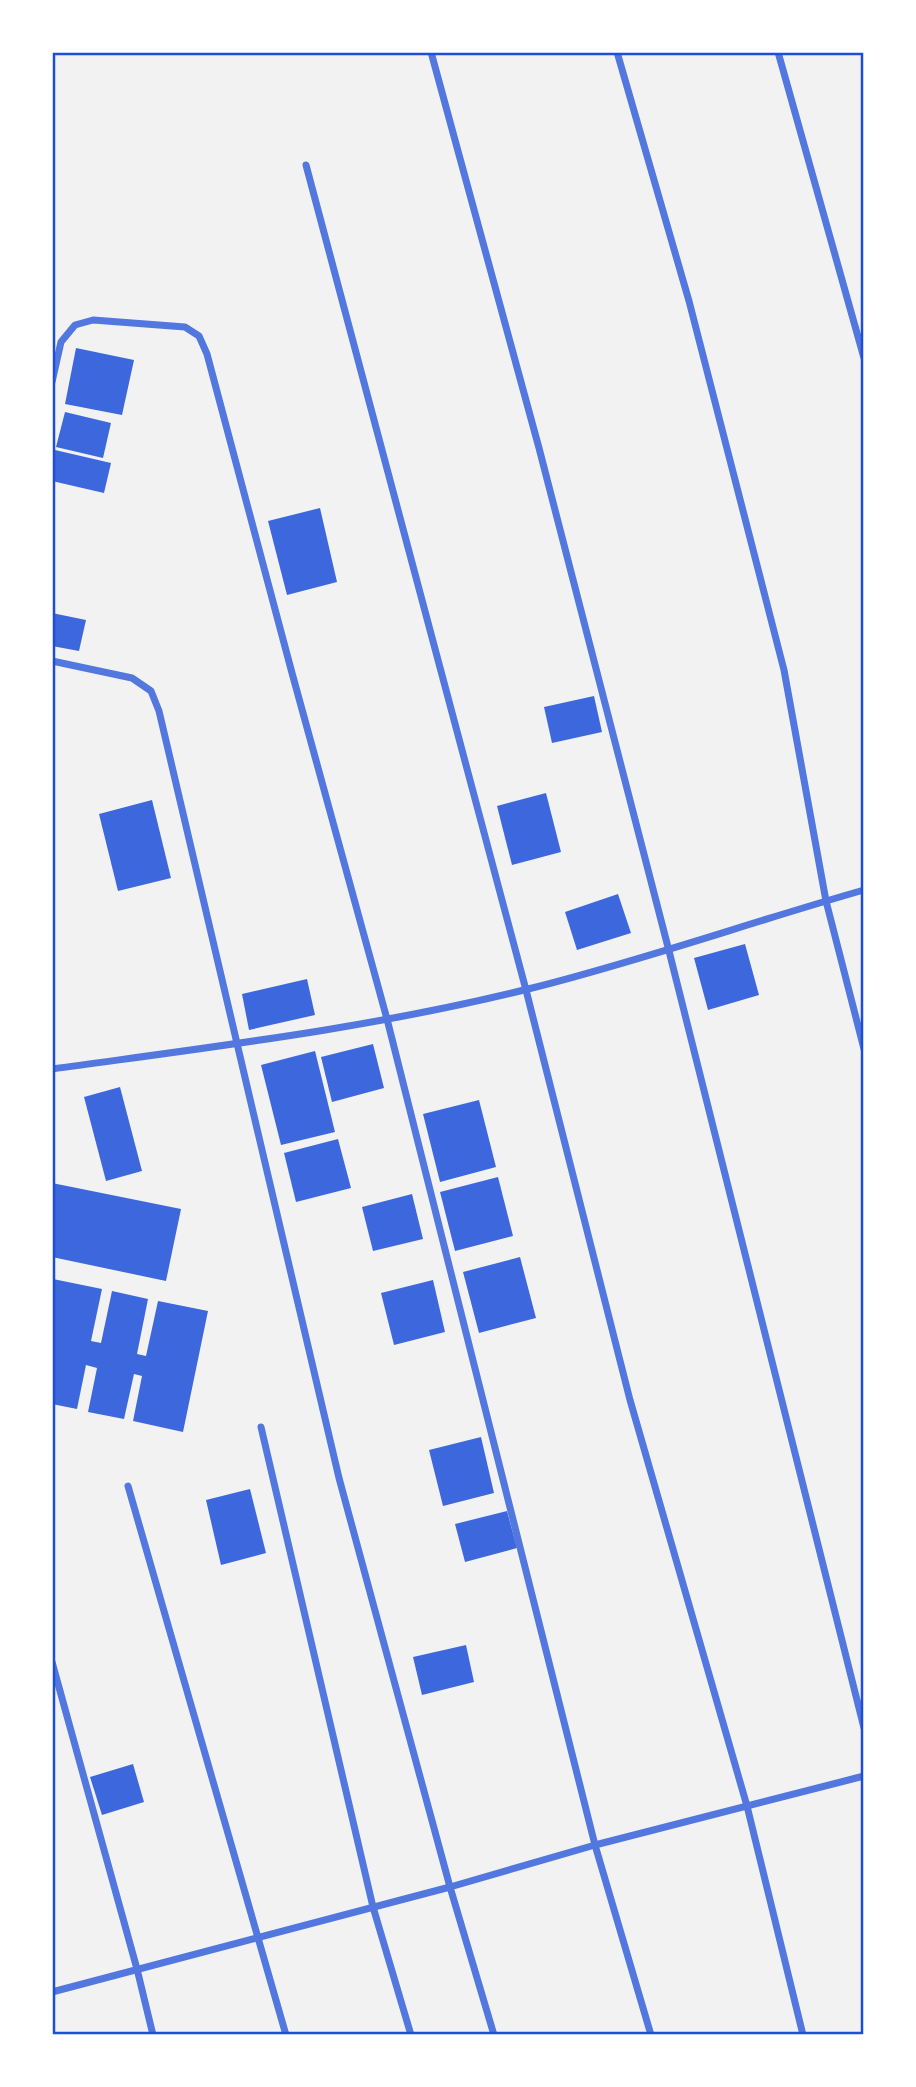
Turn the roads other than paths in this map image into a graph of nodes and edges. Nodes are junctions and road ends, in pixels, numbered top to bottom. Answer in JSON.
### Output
{"nodes":[{"id":1,"x":431,"y":52,"type":"edge"},
{"id":2,"x":617,"y":52,"type":"edge"},
{"id":3,"x":778,"y":52,"type":"edge"},
{"id":4,"x":306,"y":165,"type":"dead end"},
{"id":5,"x":863,"y":358,"type":"edge"},
{"id":6,"x":52,"y":382,"type":"edge"},
{"id":7,"x":52,"y":661,"type":"edge"},
{"id":8,"x":863,"y":890,"type":"edge"},
{"id":9,"x":826,"y":901,"type":"junction"},
{"id":10,"x":669,"y":951,"type":"junction"},
{"id":11,"x":526,"y":990,"type":"junction"},
{"id":12,"x":387,"y":1019,"type":"junction"},
{"id":13,"x":237,"y":1043,"type":"junction"},
{"id":14,"x":863,"y":1049,"type":"edge"},
{"id":15,"x":52,"y":1069,"type":"edge"},
{"id":16,"x":261,"y":1427,"type":"dead end"},
{"id":17,"x":128,"y":1486,"type":"dead end"},
{"id":18,"x":52,"y":1662,"type":"edge"},
{"id":19,"x":863,"y":1728,"type":"edge"},
{"id":20,"x":863,"y":1776,"type":"edge"},
{"id":21,"x":747,"y":1806,"type":"junction"},
{"id":22,"x":595,"y":1845,"type":"junction"},
{"id":23,"x":450,"y":1887,"type":"junction"},
{"id":24,"x":373,"y":1907,"type":"junction"},
{"id":25,"x":257,"y":1938,"type":"junction"},
{"id":26,"x":137,"y":1969,"type":"junction"},
{"id":27,"x":52,"y":1992,"type":"edge"},
{"id":28,"x":153,"y":2035,"type":"edge"},
{"id":29,"x":286,"y":2035,"type":"edge"},
{"id":30,"x":411,"y":2035,"type":"edge"},
{"id":31,"x":494,"y":2035,"type":"edge"},
{"id":32,"x":651,"y":2035,"type":"edge"},
{"id":33,"x":803,"y":2035,"type":"edge"}],
"edges":[{"from":1,"to":10,"type":"street"},
{"from":2,"to":9,"type":"street"},
{"from":3,"to":5,"type":"street"},
{"from":4,"to":11,"type":"street"},
{"from":6,"to":12,"type":"street"},
{"from":7,"to":13,"type":"street"},
{"from":8,"to":9,"type":"street"},
{"from":9,"to":10,"type":"street"},
{"from":9,"to":14,"type":"street"},
{"from":10,"to":11,"type":"street"},
{"from":10,"to":19,"type":"street"},
{"from":11,"to":12,"type":"street"},
{"from":11,"to":21,"type":"street"},
{"from":12,"to":13,"type":"street"},
{"from":12,"to":22,"type":"street"},
{"from":13,"to":15,"type":"street"},
{"from":13,"to":23,"type":"street"},
{"from":16,"to":24,"type":"street"},
{"from":17,"to":25,"type":"street"},
{"from":18,"to":26,"type":"street"},
{"from":20,"to":21,"type":"street"},
{"from":21,"to":22,"type":"street"},
{"from":21,"to":33,"type":"street"},
{"from":22,"to":23,"type":"street"},
{"from":22,"to":32,"type":"street"},
{"from":23,"to":24,"type":"street"},
{"from":23,"to":31,"type":"street"},
{"from":24,"to":25,"type":"street"},
{"from":24,"to":30,"type":"street"},
{"from":25,"to":26,"type":"street"},
{"from":25,"to":29,"type":"street"},
{"from":26,"to":27,"type":"street"},
{"from":26,"to":28,"type":"street"}]}
